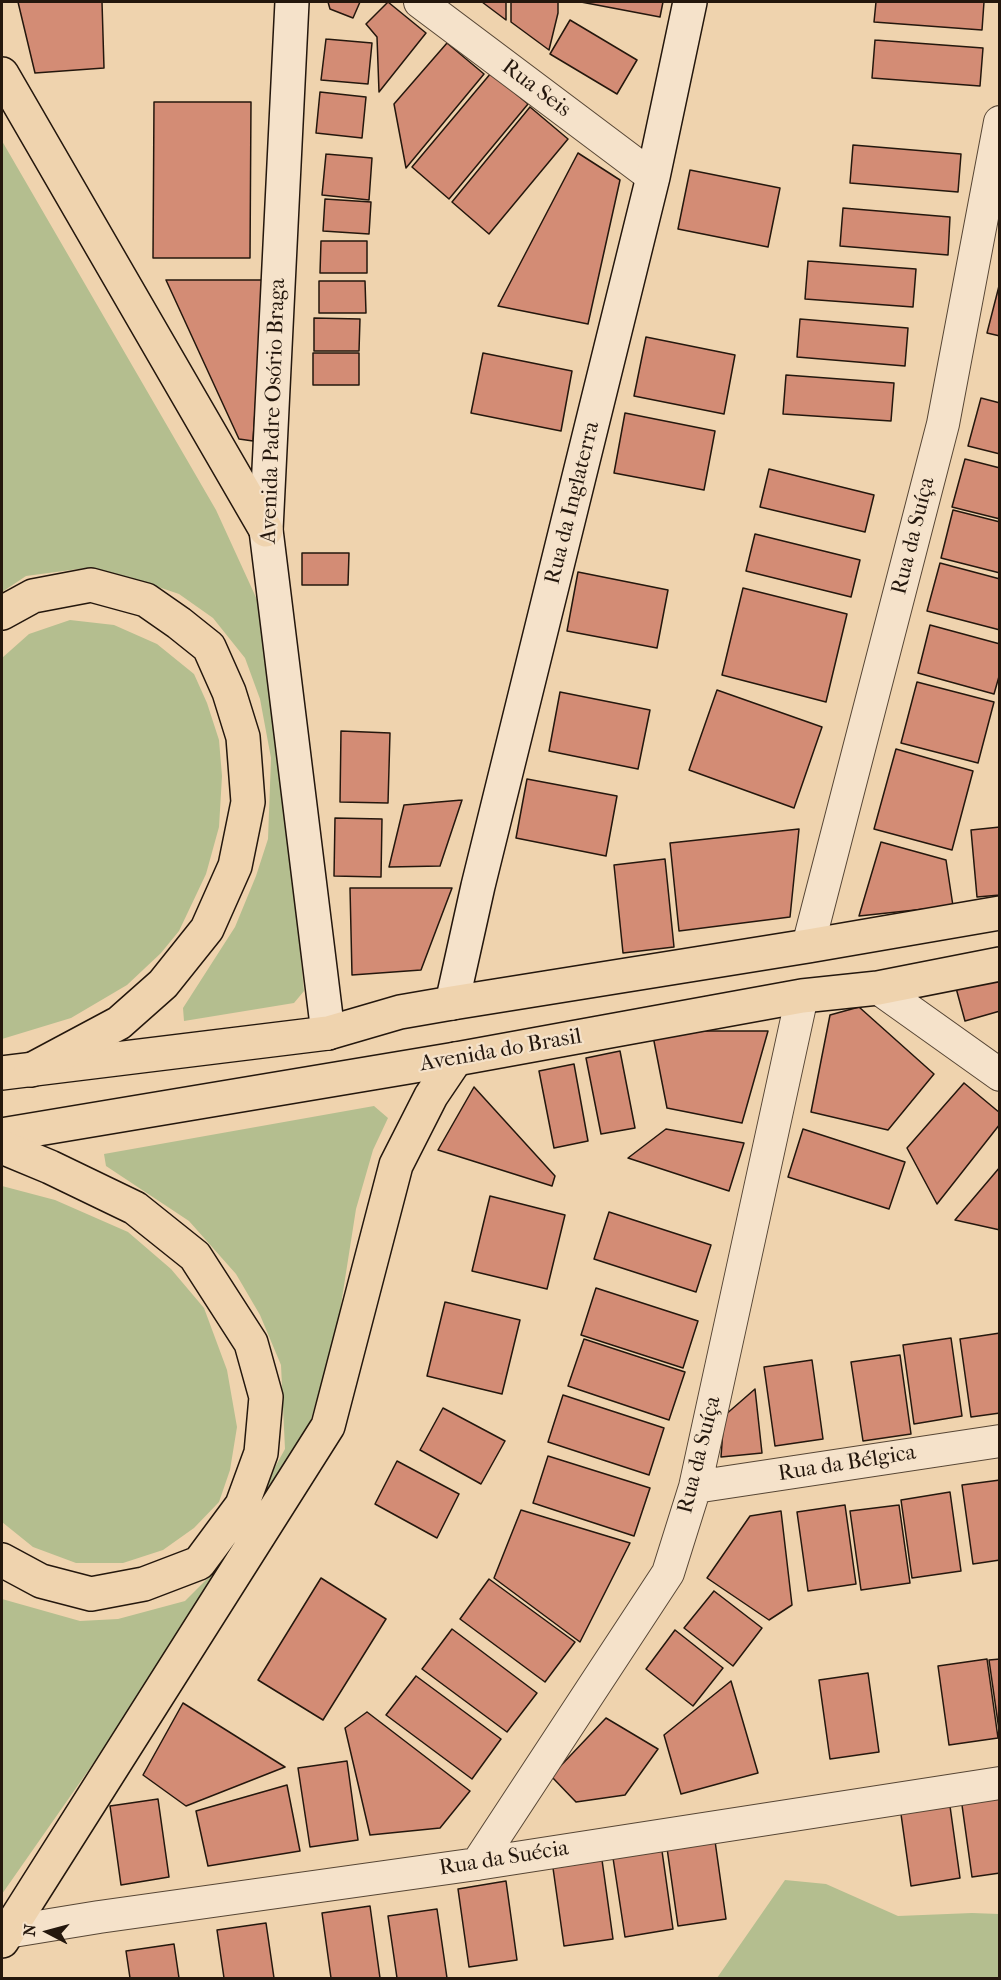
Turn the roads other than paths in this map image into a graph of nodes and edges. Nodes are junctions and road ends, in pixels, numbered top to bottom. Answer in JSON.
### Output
{"nodes":[{"id":1,"x":292,"y":2,"type":"edge"},
{"id":2,"x":420,"y":2,"type":"edge"},
{"id":3,"x":690,"y":2,"type":"edge"},
{"id":4,"x":2,"y":74,"type":"edge"},
{"id":5,"x":999,"y":122,"type":"edge"},
{"id":6,"x":653,"y":177,"type":"junction"},
{"id":7,"x":266,"y":530,"type":"junction"},
{"id":8,"x":2,"y":613,"type":"edge"},
{"id":9,"x":999,"y":913,"type":"edge"},
{"id":10,"x":808,"y":946,"type":"junction"},
{"id":11,"x":999,"y":964,"type":"edge"},
{"id":12,"x":878,"y":988,"type":"junction"},
{"id":13,"x":802,"y":996,"type":"junction"},
{"id":14,"x":452,"y":1003,"type":"junction"},
{"id":15,"x":328,"y":1033,"type":"junction"},
{"id":16,"x":456,"y":1059,"type":"junction"},
{"id":17,"x":16,"y":1072,"type":"edge"},
{"id":18,"x":999,"y":1075,"type":"edge"},
{"id":19,"x":2,"y":1136,"type":"edge"},
{"id":20,"x":2,"y":1148,"type":"edge"},
{"id":21,"x":999,"y":1441,"type":"edge"},
{"id":22,"x":695,"y":1487,"type":"junction"},
{"id":23,"x":2,"y":1560,"type":"edge"},
{"id":24,"x":999,"y":1783,"type":"edge"},
{"id":25,"x":477,"y":1864,"type":"junction"},
{"id":26,"x":4,"y":1936,"type":"edge"}],
"edges":[{"from":1,"to":7,"type":"street","name":"Avenida Padre Osório Braga"},
{"from":2,"to":6,"type":"street","name":"Rua Seis"},
{"from":3,"to":6,"type":"street","name":"Rua da Inglaterra"},
{"from":4,"to":7,"type":"main road"},
{"from":5,"to":10,"type":"street","name":"Rua da Suíça"},
{"from":6,"to":14,"type":"street","name":"Rua da Inglaterra"},
{"from":7,"to":15,"type":"street","name":"Avenida Padre Osório Braga"},
{"from":8,"to":17,"type":"main road"},
{"from":9,"to":10,"type":"main road"},
{"from":10,"to":14,"type":"main road"},
{"from":11,"to":12,"type":"main road","name":"Avenida do Brasil"},
{"from":12,"to":13,"type":"main road","name":"Avenida do Brasil"},
{"from":12,"to":18,"type":"street"},
{"from":13,"to":16,"type":"main road","name":"Avenida do Brasil"},
{"from":13,"to":22,"type":"street","name":"Rua da Suíça"},
{"from":14,"to":15,"type":"main road"},
{"from":15,"to":17,"type":"main road"},
{"from":16,"to":19,"type":"main road","name":"Avenida do Brasil"},
{"from":16,"to":26,"type":"main road"},
{"from":20,"to":23,"type":"main road"},
{"from":21,"to":22,"type":"street","name":"Rua da Bélgica"},
{"from":22,"to":25,"type":"street","name":"Rua da Suíça"},
{"from":24,"to":25,"type":"street","name":"Rua da Suécia"},
{"from":25,"to":26,"type":"street","name":"Rua da Suécia"}]}
